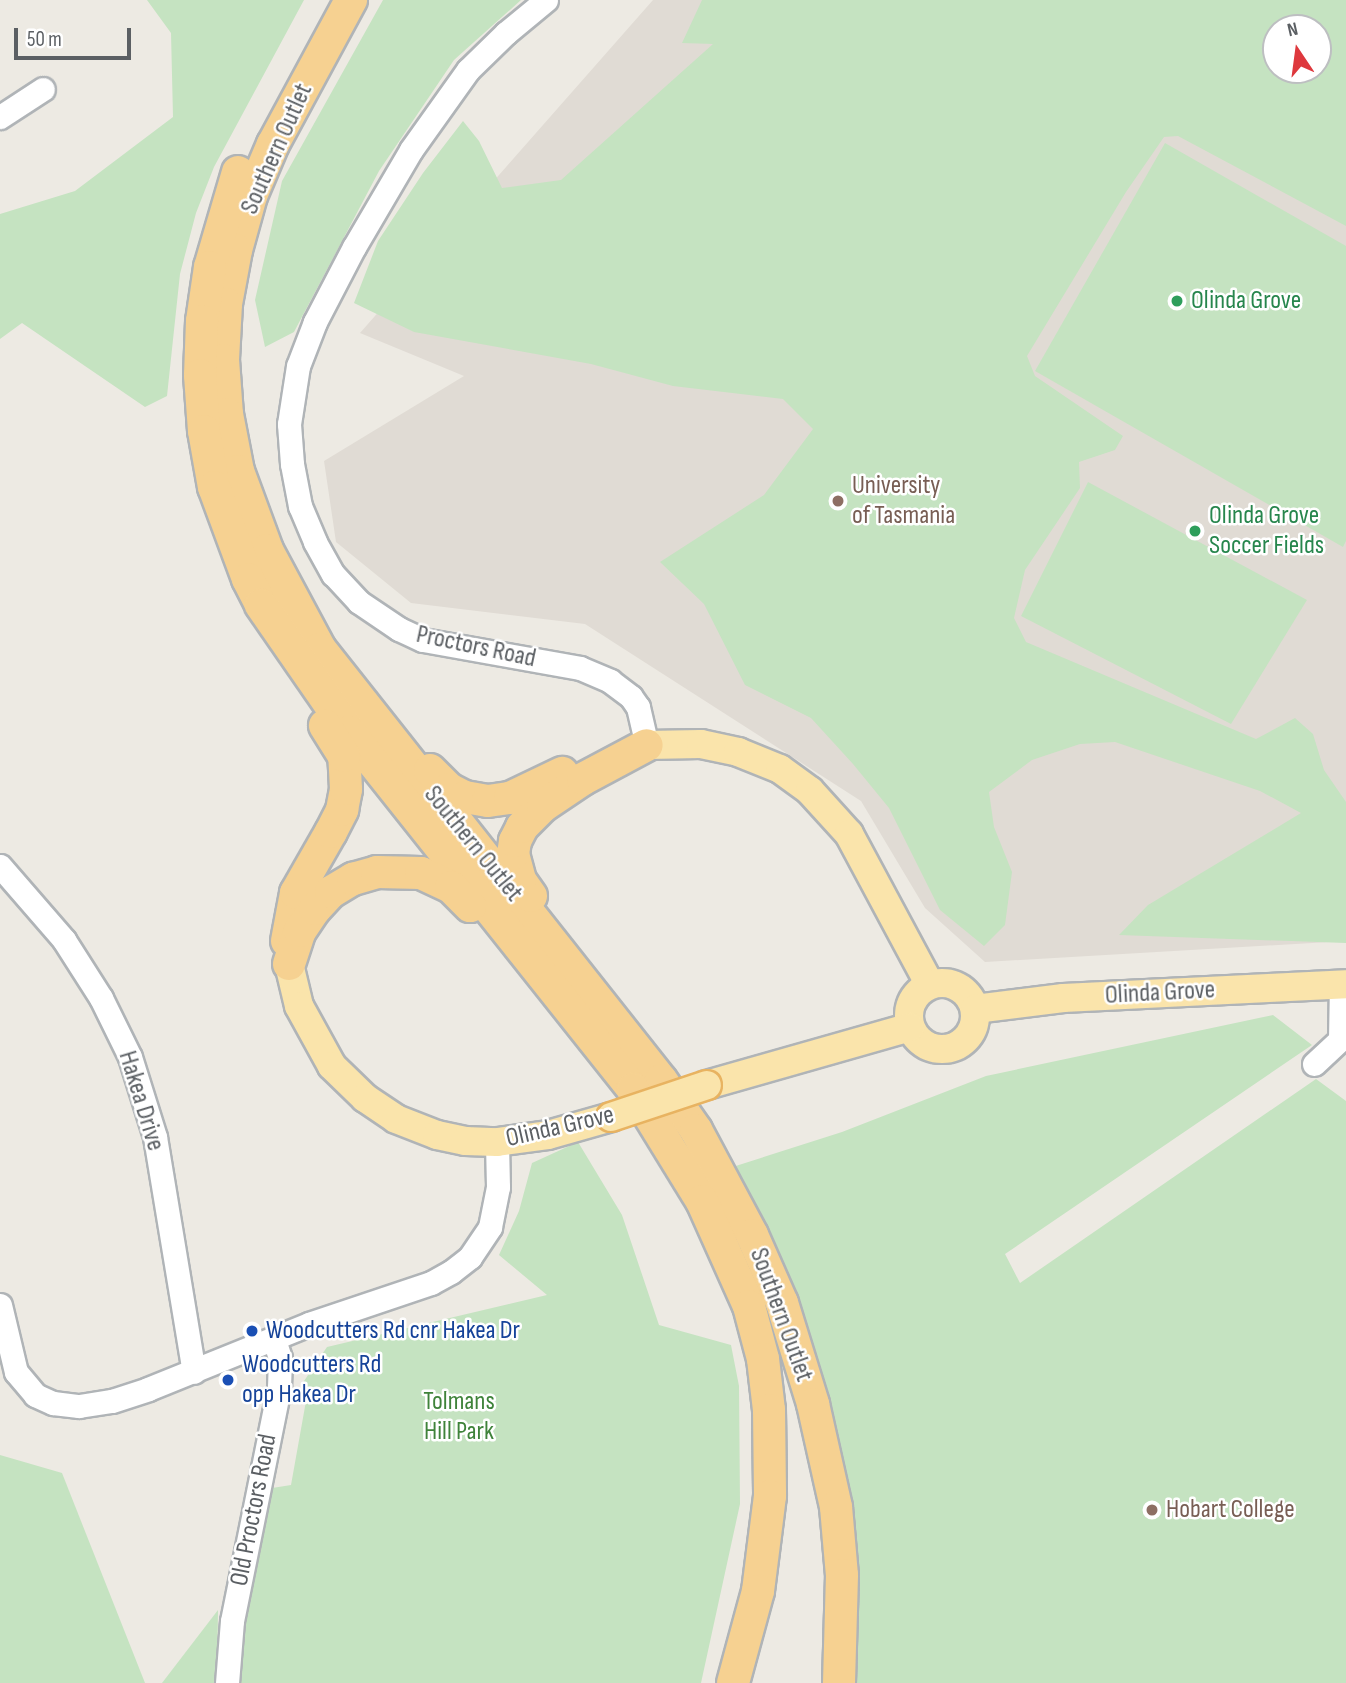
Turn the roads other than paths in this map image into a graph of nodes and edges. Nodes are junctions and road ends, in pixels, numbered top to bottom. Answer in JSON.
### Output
{"nodes":[{"id":1,"x":326,"y":0,"type":"edge"},
{"id":2,"x":351,"y":0,"type":"edge"},
{"id":3,"x":546,"y":0,"type":"edge"},
{"id":4,"x":43,"y":89,"type":"dead end"},
{"id":5,"x":0,"y":117,"type":"edge"},
{"id":6,"x":278,"y":572,"type":"junction"},
{"id":7,"x":261,"y":605,"type":"junction"},
{"id":8,"x":648,"y":745,"type":"junction"},
{"id":9,"x":0,"y":866,"type":"edge"},
{"id":10,"x":289,"y":964,"type":"junction"},
{"id":11,"x":1343,"y":984,"type":"edge"},
{"id":12,"x":930,"y":985,"type":"junction"},
{"id":13,"x":975,"y":1009,"type":"junction"},
{"id":14,"x":910,"y":1027,"type":"junction"},
{"id":15,"x":1314,"y":1064,"type":"dead end"},
{"id":16,"x":497,"y":1142,"type":"junction"},
{"id":17,"x":752,"y":1235,"type":"junction"},
{"id":18,"x":0,"y":1305,"type":"edge"},
{"id":19,"x":274,"y":1339,"type":"junction"},
{"id":20,"x":194,"y":1372,"type":"junction"},
{"id":21,"x":227,"y":1683,"type":"edge"},
{"id":22,"x":723,"y":1683,"type":"edge"},
{"id":23,"x":733,"y":1683,"type":"edge"},
{"id":24,"x":839,"y":1683,"type":"edge"}],
"edges":[{"from":1,"to":7,"type":"highway","name":"Southern Outlet"},
{"from":2,"to":6,"type":"highway","name":"Southern Outlet"},
{"from":3,"to":8,"type":"street","name":"Proctors Road"},
{"from":4,"to":5,"type":"street"},
{"from":6,"to":8,"type":"highway"},
{"from":6,"to":17,"type":"highway","name":"Southern Outlet"},
{"from":7,"to":10,"type":"highway"},
{"from":7,"to":23,"type":"highway","name":"Southern Outlet"},
{"from":8,"to":12,"type":"main road"},
{"from":8,"to":17,"type":"highway"},
{"from":9,"to":20,"type":"street","name":"Hakea Drive"},
{"from":10,"to":16,"type":"main road","name":"Olinda Grove"},
{"from":10,"to":22,"type":"highway"},
{"from":11,"to":13,"type":"main road","name":"Olinda Grove"},
{"from":11,"to":15,"type":"street"},
{"from":12,"to":13,"type":"main road"},
{"from":12,"to":14,"type":"main road"},
{"from":13,"to":14,"type":"main road"},
{"from":14,"to":16,"type":"main road","name":"Olinda Grove","bridge":true},
{"from":16,"to":19,"type":"street"},
{"from":17,"to":24,"type":"highway","name":"Southern Outlet"},
{"from":18,"to":20,"type":"street"},
{"from":19,"to":20,"type":"street"},
{"from":19,"to":21,"type":"street","name":"Old Proctors Road"}]}
